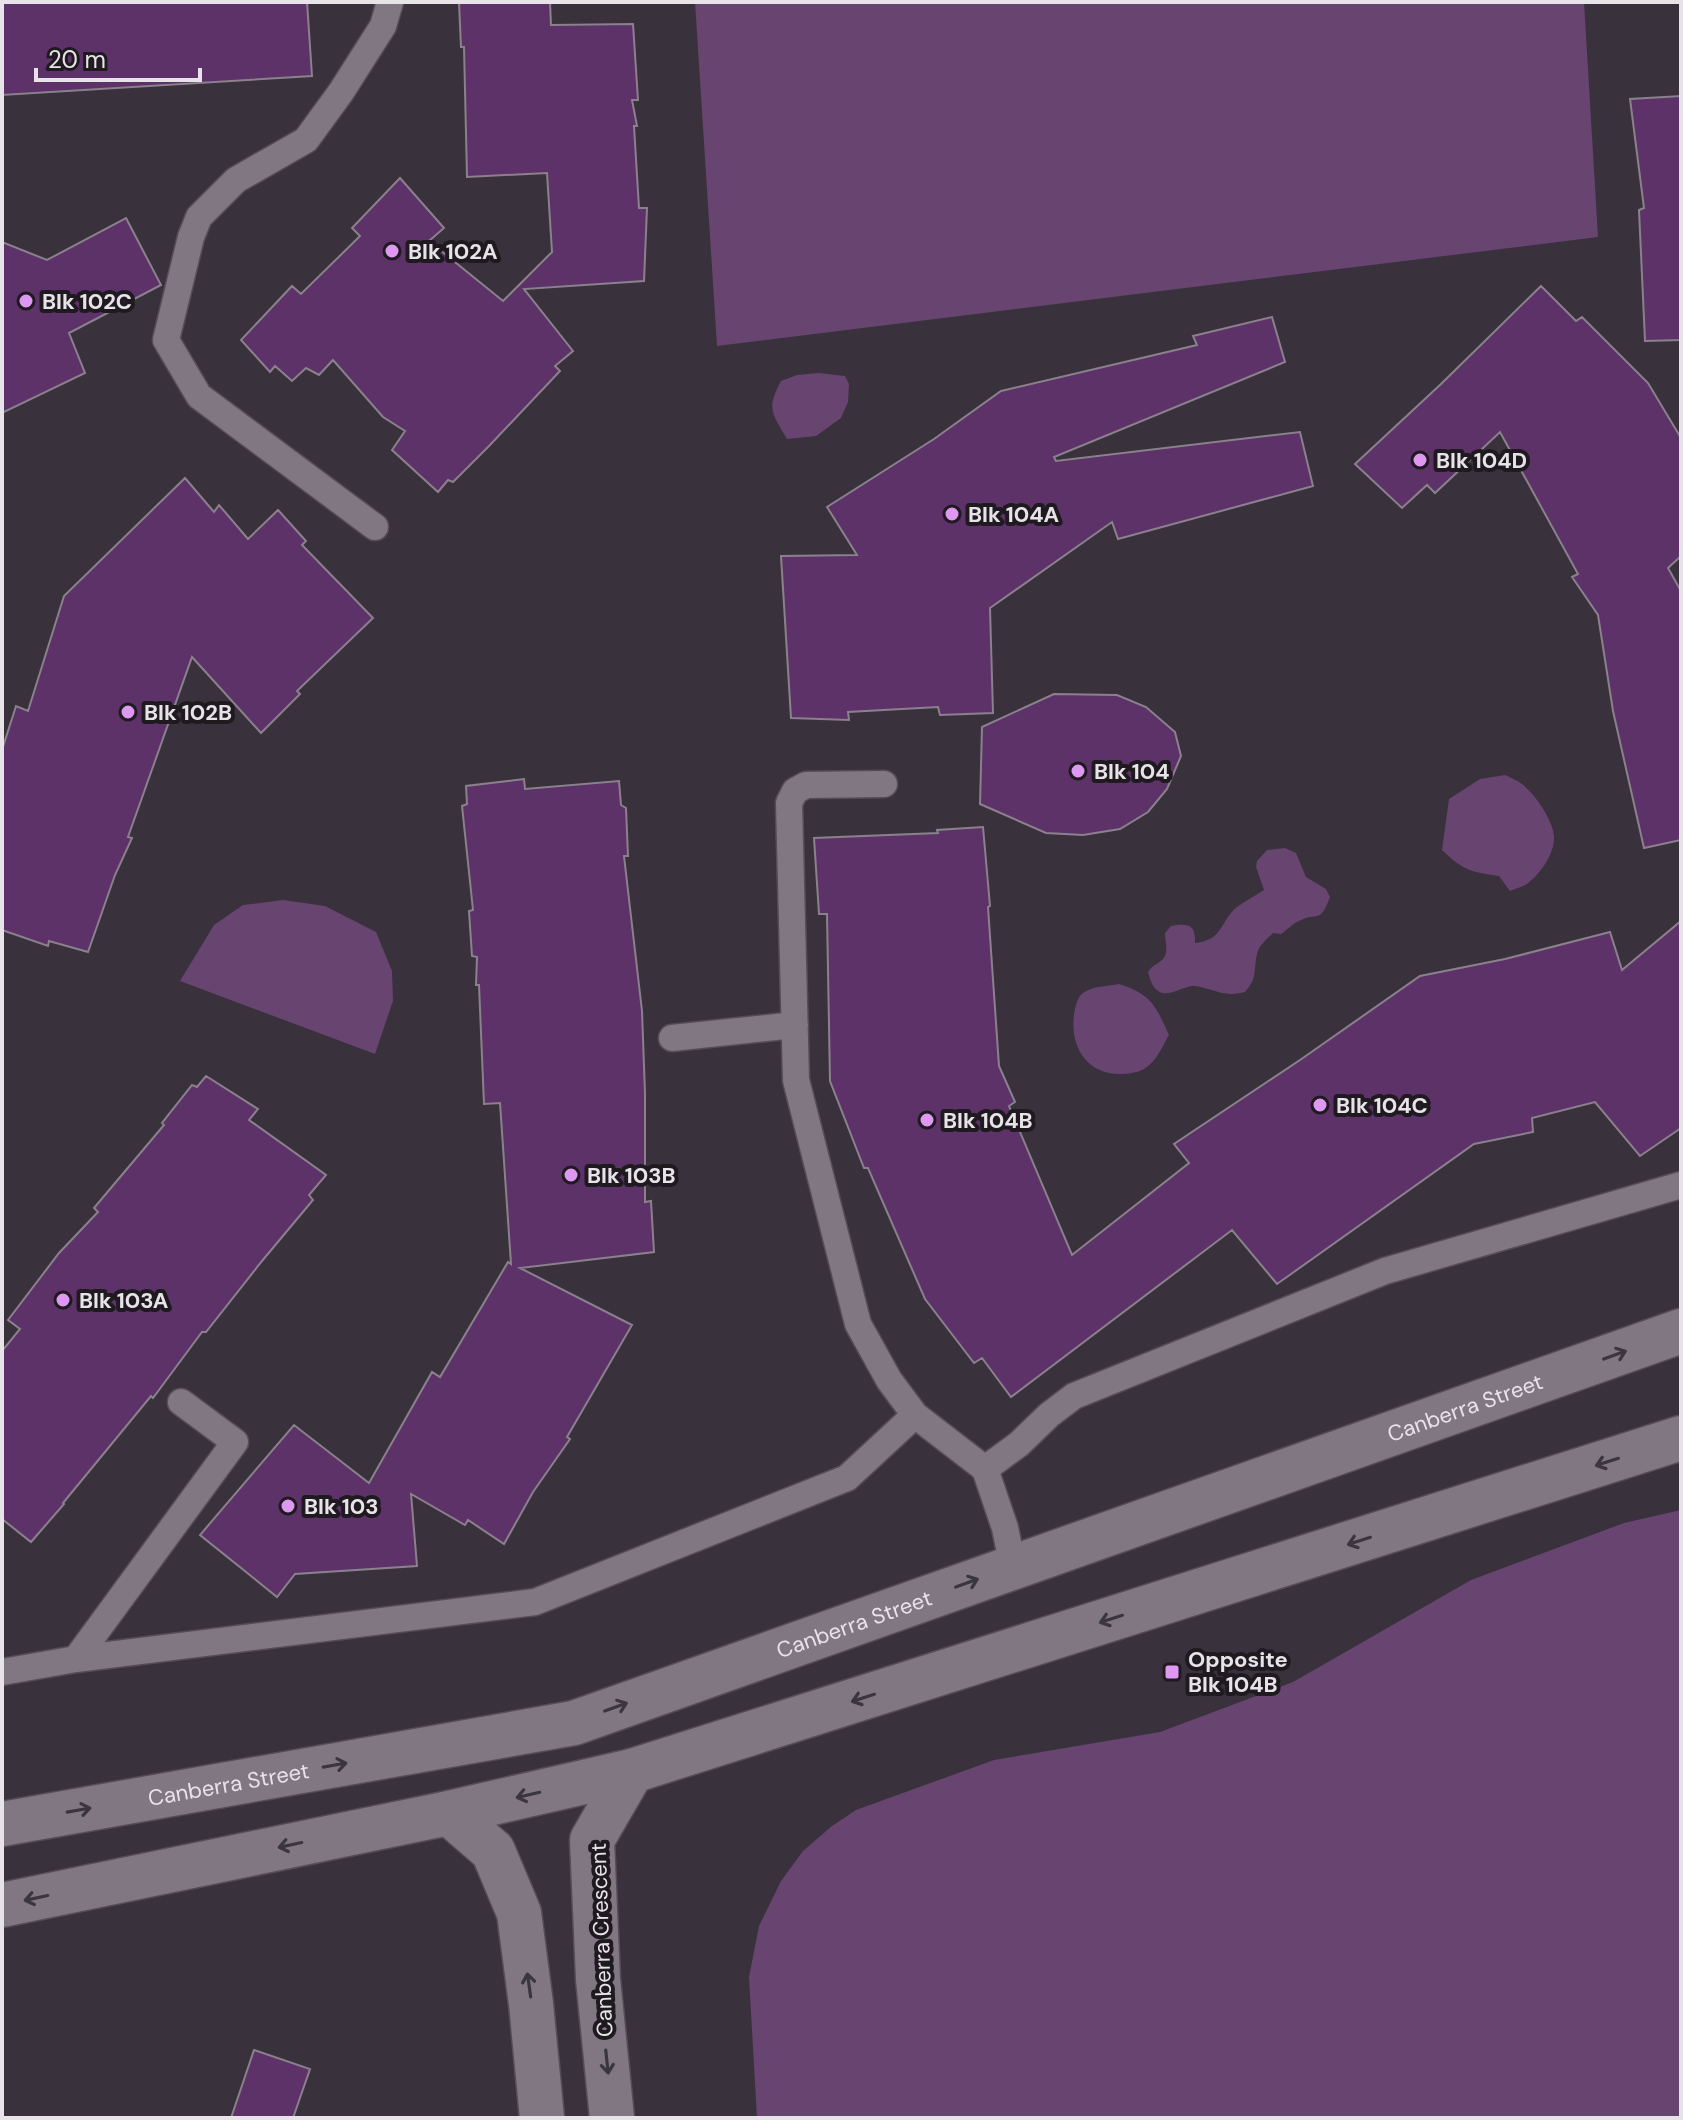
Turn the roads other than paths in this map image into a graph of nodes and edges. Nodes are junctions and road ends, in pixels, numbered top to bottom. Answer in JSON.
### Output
{"nodes":[{"id":1,"x":390,"y":2,"type":"edge"},
{"id":2,"x":375,"y":527,"type":"dead end"},
{"id":3,"x":884,"y":784,"type":"dead end"},
{"id":4,"x":795,"y":1025,"type":"junction"},
{"id":5,"x":672,"y":1038,"type":"dead end"},
{"id":6,"x":1681,"y":1185,"type":"edge"},
{"id":7,"x":1681,"y":1331,"type":"edge"},
{"id":8,"x":181,"y":1402,"type":"dead end"},
{"id":9,"x":915,"y":1415,"type":"junction"},
{"id":10,"x":1681,"y":1438,"type":"edge"},
{"id":11,"x":985,"y":1469,"type":"junction"},
{"id":12,"x":1013,"y":1567,"type":"junction"},
{"id":13,"x":76,"y":1659,"type":"junction"},
{"id":14,"x":2,"y":1672,"type":"edge"},
{"id":15,"x":574,"y":1723,"type":"junction"},
{"id":16,"x":632,"y":1771,"type":"junction"},
{"id":17,"x":579,"y":1783,"type":"junction"},
{"id":18,"x":449,"y":1813,"type":"junction"},
{"id":19,"x":2,"y":1824,"type":"edge"},
{"id":20,"x":2,"y":1905,"type":"edge"},
{"id":21,"x":542,"y":2118,"type":"edge"},
{"id":22,"x":612,"y":2118,"type":"edge"}],
"edges":[{"from":1,"to":2,"type":"lane"},
{"from":3,"to":4,"type":"lane"},
{"from":4,"to":5,"type":"lane"},
{"from":4,"to":9,"type":"lane"},
{"from":6,"to":11,"type":"lane"},
{"from":12,"to":7,"type":"street","name":"Canberra Street","one_way":true},
{"from":8,"to":13,"type":"lane"},
{"from":9,"to":11,"type":"lane"},
{"from":9,"to":13,"type":"lane"},
{"from":10,"to":16,"type":"street","one_way":true},
{"from":11,"to":12,"type":"lane"},
{"from":15,"to":12,"type":"street","name":"Canberra Street","one_way":true},
{"from":13,"to":14,"type":"lane"},
{"from":15,"to":17,"type":"street"},
{"from":19,"to":15,"type":"street","name":"Canberra Street","one_way":true},
{"from":16,"to":17,"type":"street"},
{"from":16,"to":22,"type":"street","name":"Canberra Crescent","one_way":true},
{"from":17,"to":18,"type":"street","one_way":true},
{"from":18,"to":20,"type":"street","one_way":true},
{"from":21,"to":18,"type":"street","one_way":true}]}
